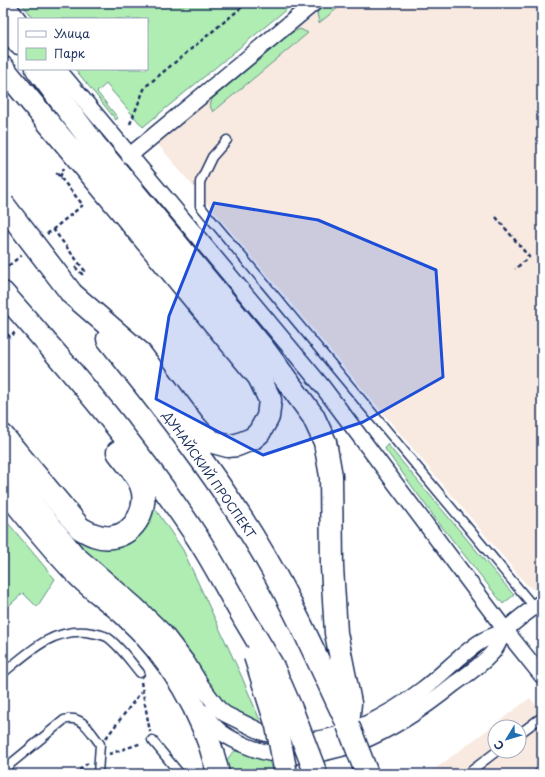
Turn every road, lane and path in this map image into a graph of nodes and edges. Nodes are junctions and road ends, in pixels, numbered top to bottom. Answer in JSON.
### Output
{"nodes":[{"id":1,"x":6,"y":3,"type":"edge"},
{"id":2,"x":247,"y":3,"type":"edge"},
{"id":3,"x":314,"y":3,"type":"edge"},
{"id":4,"x":18,"y":19,"type":"edge"},
{"id":5,"x":3,"y":20,"type":"edge"},
{"id":6,"x":18,"y":42,"type":"edge"},
{"id":7,"x":3,"y":68,"type":"edge"},
{"id":8,"x":38,"y":70,"type":"edge"},
{"id":9,"x":59,"y":70,"type":"edge"},
{"id":10,"x":130,"y":124,"type":"dead end"},
{"id":11,"x":227,"y":140,"type":"dead end"},
{"id":12,"x":129,"y":156,"type":"junction"},
{"id":13,"x":55,"y":171,"type":"dead end"},
{"id":14,"x":3,"y":204,"type":"edge"},
{"id":15,"x":496,"y":217,"type":"dead end"},
{"id":16,"x":515,"y":269,"type":"dead end"},
{"id":17,"x":76,"y":285,"type":"junction"},
{"id":18,"x":3,"y":293,"type":"edge"},
{"id":19,"x":9,"y":328,"type":"dead end"},
{"id":20,"x":3,"y":329,"type":"edge"},
{"id":21,"x":40,"y":335,"type":"junction"},
{"id":22,"x":3,"y":436,"type":"edge"},
{"id":23,"x":3,"y":463,"type":"edge"},
{"id":24,"x":3,"y":487,"type":"edge"},
{"id":25,"x":538,"y":604,"type":"edge"},
{"id":26,"x":244,"y":618,"type":"junction"},
{"id":27,"x":506,"y":631,"type":"junction"},
{"id":28,"x":3,"y":673,"type":"edge"},
{"id":29,"x":140,"y":673,"type":"joint"},
{"id":30,"x":177,"y":675,"type":"junction"},
{"id":31,"x":542,"y":676,"type":"edge"},
{"id":32,"x":141,"y":692,"type":"junction"},
{"id":33,"x":539,"y":719,"type":"dead end"},
{"id":34,"x":348,"y":725,"type":"junction"},
{"id":35,"x":527,"y":728,"type":"edge"},
{"id":36,"x":152,"y":740,"type":"junction"},
{"id":37,"x":298,"y":741,"type":"junction"},
{"id":38,"x":234,"y":742,"type":"junction"},
{"id":39,"x":100,"y":744,"type":"junction"},
{"id":40,"x":119,"y":751,"type":"dead end"},
{"id":41,"x":487,"y":759,"type":"edge"},
{"id":42,"x":92,"y":760,"type":"dead end"},
{"id":43,"x":217,"y":769,"type":"edge"},
{"id":44,"x":3,"y":770,"type":"edge"},
{"id":45,"x":542,"y":771,"type":"edge"},
{"id":46,"x":74,"y":774,"type":"edge"},
{"id":47,"x":98,"y":774,"type":"edge"},
{"id":48,"x":180,"y":774,"type":"edge"},
{"id":49,"x":286,"y":774,"type":"edge"},
{"id":50,"x":316,"y":774,"type":"edge"},
{"id":51,"x":367,"y":774,"type":"edge"},
{"id":52,"x":467,"y":774,"type":"edge"},
{"id":53,"x":538,"y":774,"type":"edge"}],
"edges":[{"from":1,"to":4,"type":"street"},
{"from":2,"to":10,"type":"path"},
{"from":3,"to":12,"type":"street"},
{"from":5,"to":6,"type":"main road"},
{"from":7,"to":17,"type":"main road"},
{"from":8,"to":34,"type":"main road"},
{"from":9,"to":12,"type":"street"},
{"from":11,"to":25,"type":"lane"},
{"from":12,"to":27,"type":"street"},
{"from":13,"to":17,"type":"path"},
{"from":14,"to":17,"type":"main road","name":"ДУНАЙСКИЙ ПРОСПЕКТ","bridge":true},
{"from":15,"to":16,"type":"path"},
{"from":17,"to":34,"type":"main road","name":"ДУНАЙСКИЙ ПРОСПЕКТ"},
{"from":18,"to":21,"type":"main road"},
{"from":19,"to":20,"type":"path"},
{"from":21,"to":22,"type":"main road"},
{"from":21,"to":26,"type":"main road"},
{"from":23,"to":37,"type":"street"},
{"from":24,"to":30,"type":"main road"},
{"from":25,"to":27,"type":"street"},
{"from":26,"to":49,"type":"main road","bridge":true},
{"from":26,"to":50,"type":"main road","bridge":true},
{"from":27,"to":31,"type":"street"},
{"from":27,"to":37,"type":"street"},
{"from":27,"to":38,"type":"street"},
{"from":28,"to":29,"type":"lane"},
{"from":29,"to":32,"type":"path"},
{"from":30,"to":38,"type":"street"},
{"from":30,"to":43,"type":"main road"},
{"from":32,"to":36,"type":"path"},
{"from":32,"to":39,"type":"path"},
{"from":33,"to":35,"type":"lane"},
{"from":34,"to":51,"type":"main road","name":"ДУНАЙСКИЙ ПРОСПЕКТ","bridge":true},
{"from":36,"to":40,"type":"path"},
{"from":36,"to":48,"type":"lane"},
{"from":37,"to":38,"type":"street"},
{"from":38,"to":43,"type":"street"},
{"from":39,"to":44,"type":"lane"},
{"from":39,"to":47,"type":"lane"},
{"from":41,"to":52,"type":"lane"},
{"from":42,"to":46,"type":"path"},
{"from":45,"to":53,"type":"lane"}]}
